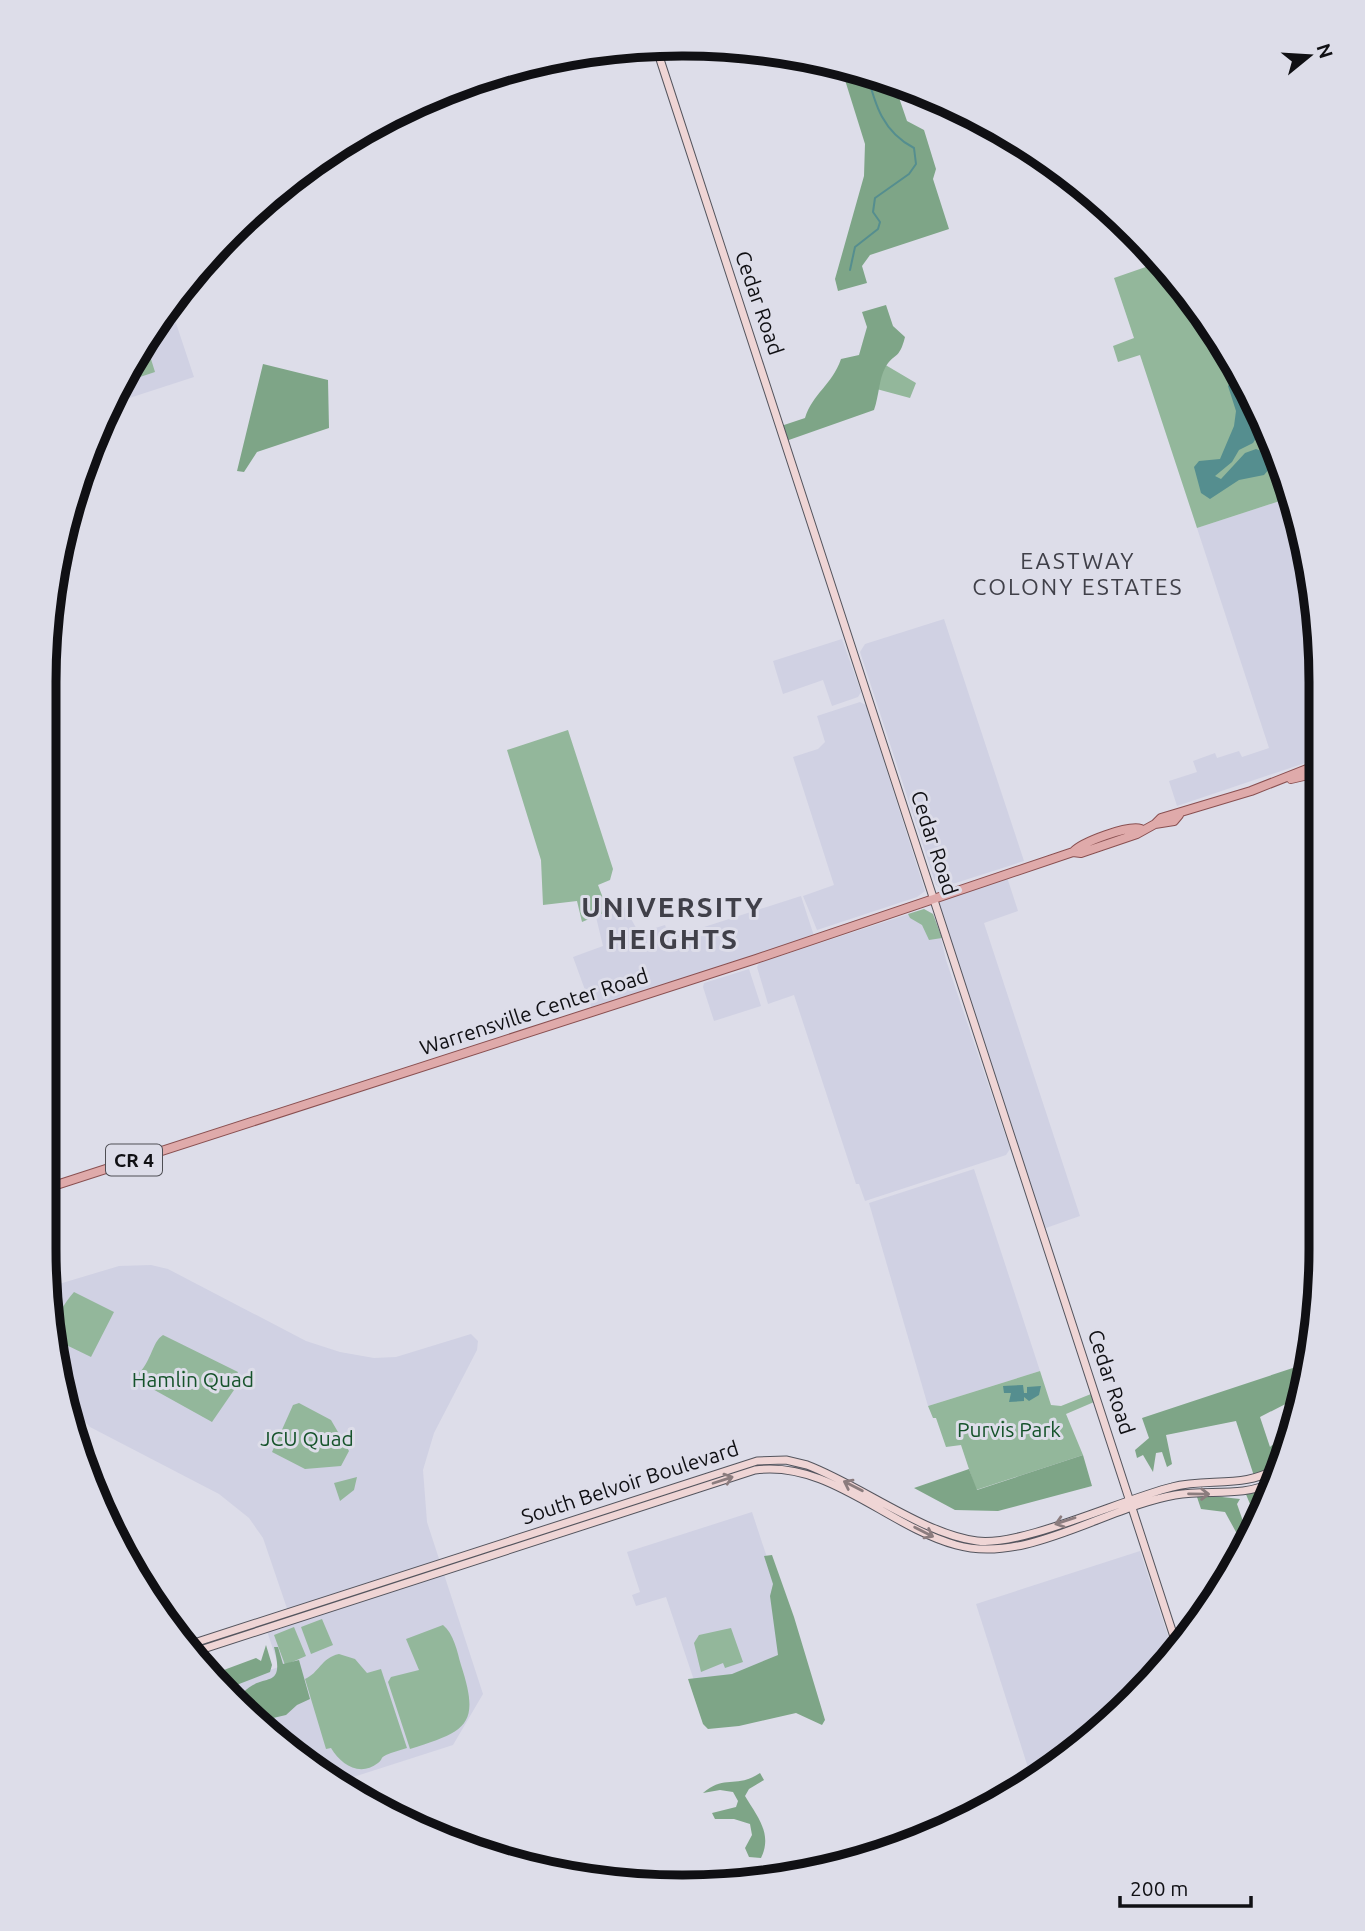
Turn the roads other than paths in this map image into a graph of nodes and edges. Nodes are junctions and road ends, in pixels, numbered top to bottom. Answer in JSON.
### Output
{"nodes":[{"id":1,"x":659,"y":57,"type":"edge"},
{"id":2,"x":1309,"y":769,"type":"edge"},
{"id":3,"x":1309,"y":775,"type":"edge"},
{"id":4,"x":1286,"y":779,"type":"junction"},
{"id":5,"x":933,"y":899,"type":"junction"},
{"id":6,"x":56,"y":1185,"type":"edge"},
{"id":7,"x":1267,"y":1474,"type":"edge"},
{"id":8,"x":1262,"y":1485,"type":"edge"},
{"id":9,"x":1130,"y":1500,"type":"junction"},
{"id":10,"x":643,"y":1501,"type":"junction"},
{"id":11,"x":1133,"y":1508,"type":"junction"},
{"id":12,"x":1174,"y":1637,"type":"edge"},
{"id":13,"x":195,"y":1643,"type":"edge"},
{"id":14,"x":201,"y":1650,"type":"edge"}],
"edges":[{"from":1,"to":5,"type":"street","name":"Cedar Road"},
{"from":2,"to":4,"type":"main road","name":"Warrensville Center Road","number":"CR 4"},
{"from":3,"to":4,"type":"main road","name":"Warrensville Center Road","number":"CR 4"},
{"from":4,"to":5,"type":"main road","name":"Warrensville Center Road","number":"CR 4"},
{"from":5,"to":6,"type":"main road","name":"Warrensville Center Road","number":"CR 4"},
{"from":5,"to":9,"type":"street","name":"Cedar Road"},
{"from":7,"to":9,"type":"street","name":"South Belvoir Boulevard"},
{"from":11,"to":8,"type":"street","name":"South Belvoir Boulevard","one_way":true},
{"from":9,"to":10,"type":"street","name":"South Belvoir Boulevard","one_way":true},
{"from":9,"to":11,"type":"street","name":"Cedar Road"},
{"from":10,"to":11,"type":"street","name":"South Belvoir Boulevard","one_way":true},
{"from":10,"to":13,"type":"street","name":"South Belvoir Boulevard"},
{"from":10,"to":14,"type":"street","name":"South Belvoir Boulevard"},
{"from":11,"to":12,"type":"street","name":"Cedar Road"}]}
